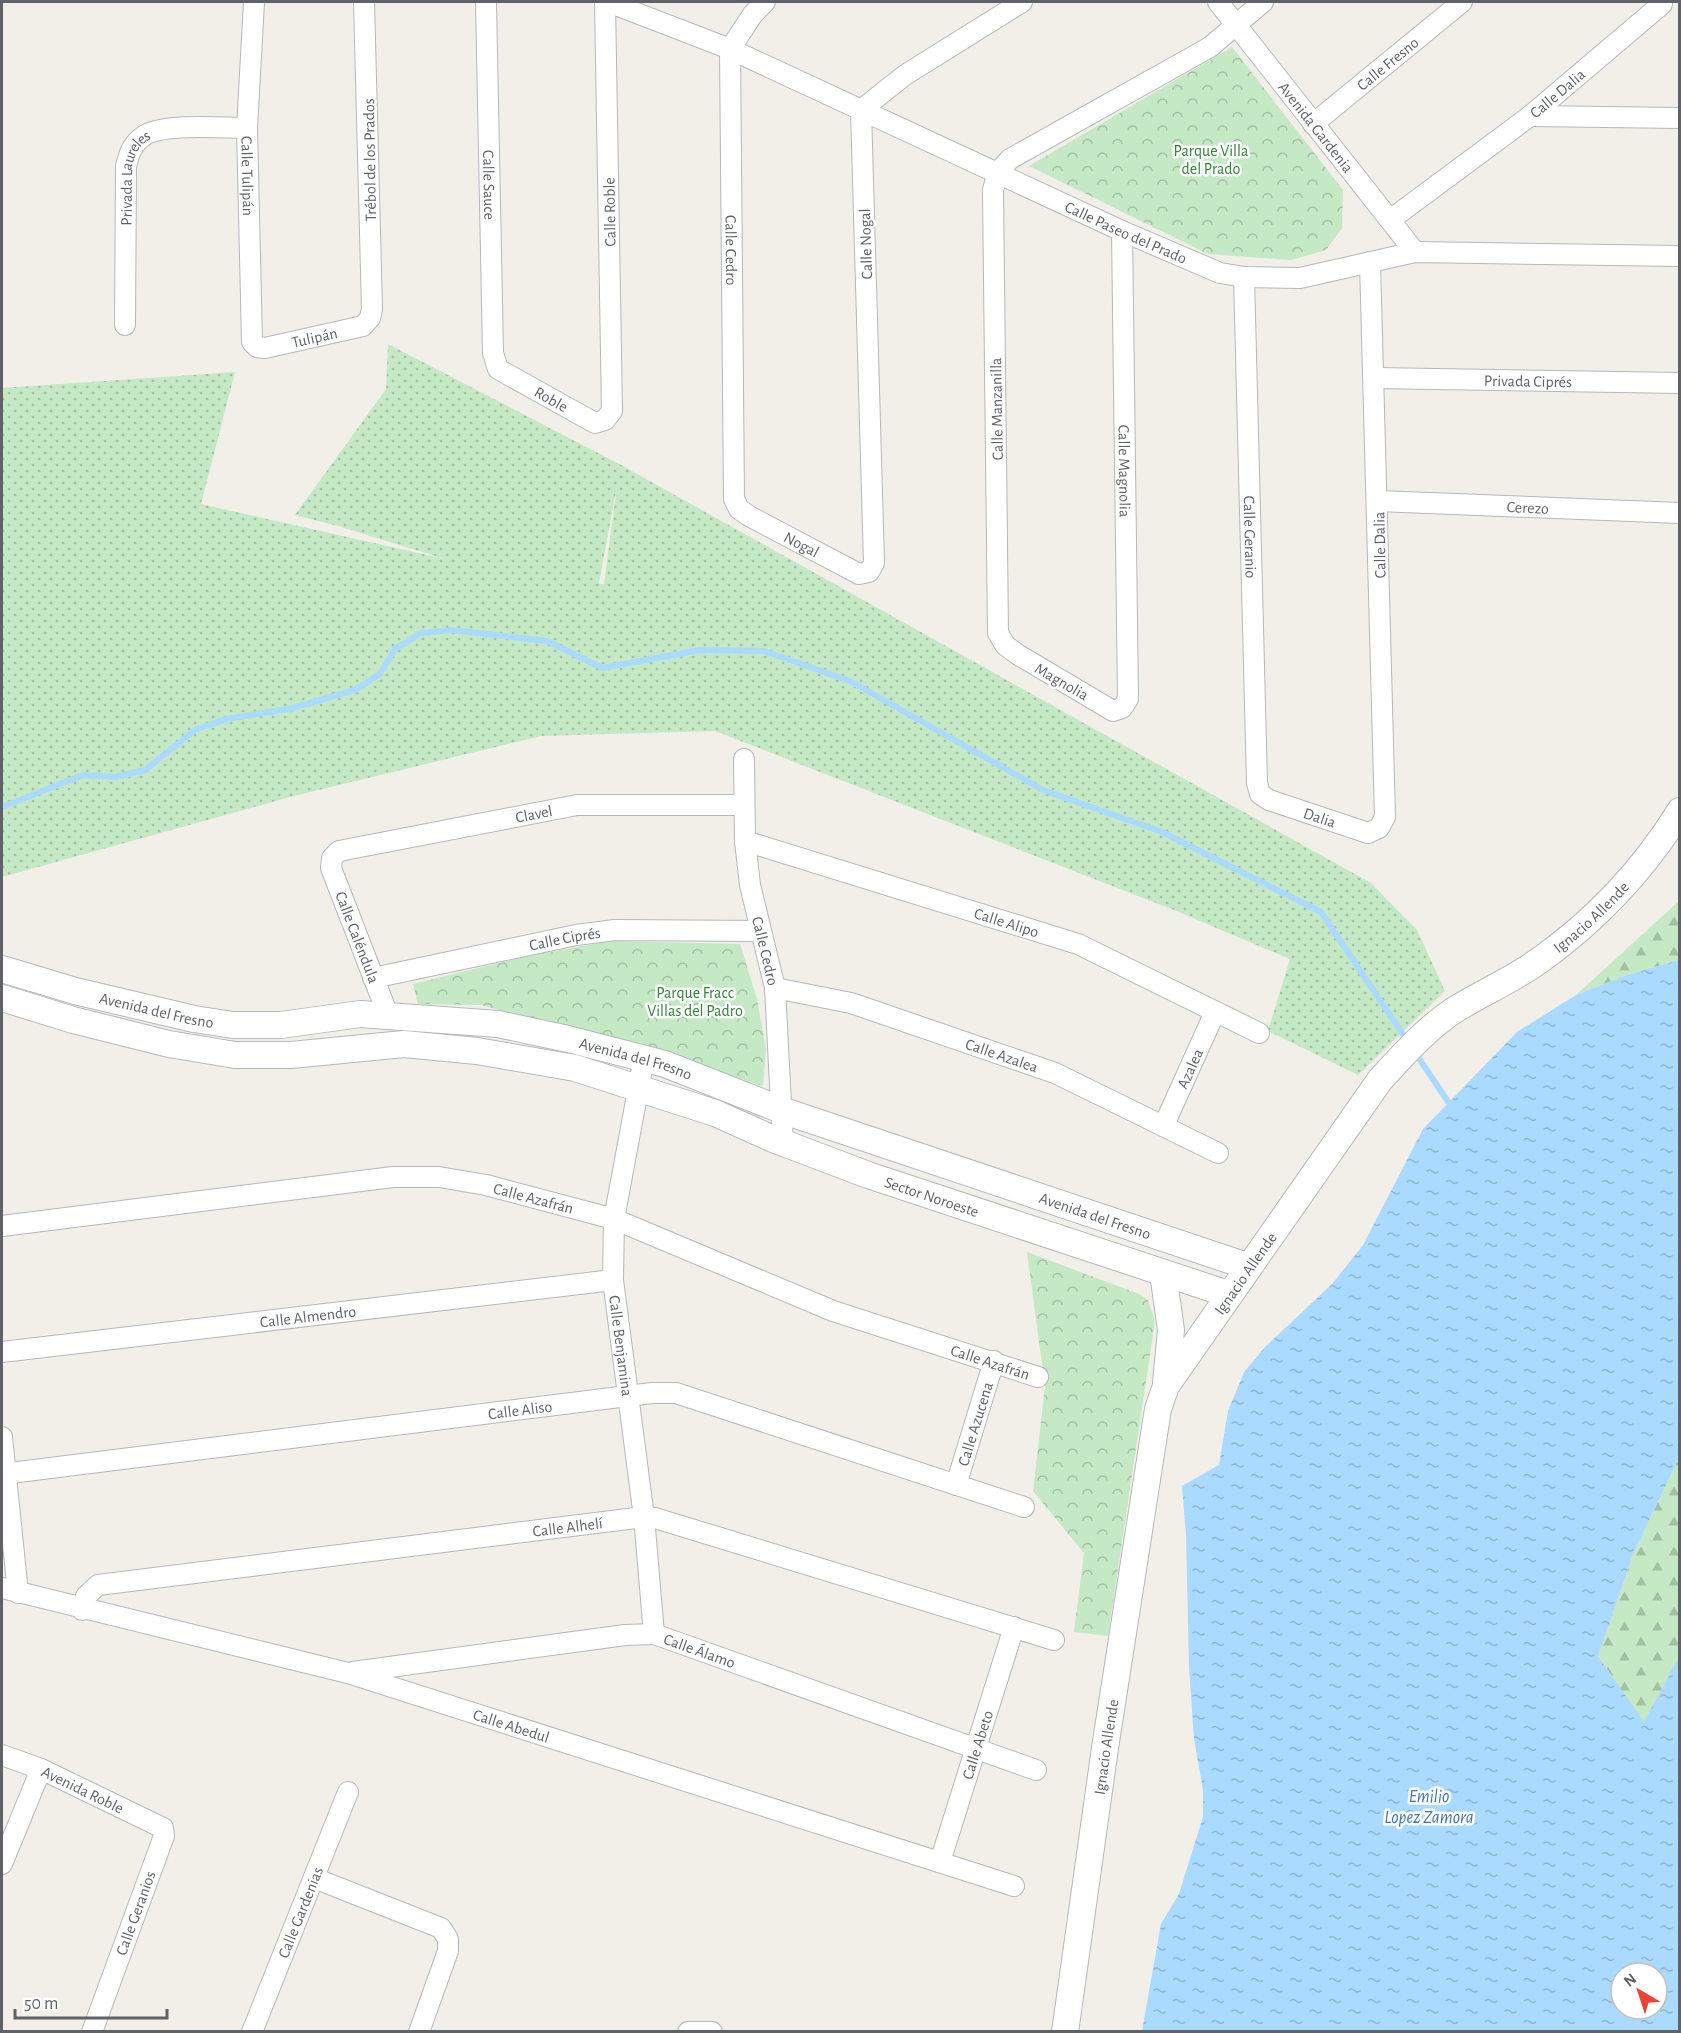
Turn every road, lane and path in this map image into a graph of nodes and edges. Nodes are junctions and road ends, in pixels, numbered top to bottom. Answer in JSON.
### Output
{"nodes":[{"id":1,"x":254,"y":2,"type":"edge"},
{"id":2,"x":364,"y":2,"type":"edge"},
{"id":3,"x":486,"y":2,"type":"edge"},
{"id":4,"x":607,"y":2,"type":"edge"},
{"id":5,"x":765,"y":2,"type":"edge"},
{"id":6,"x":1022,"y":2,"type":"edge"},
{"id":7,"x":1218,"y":2,"type":"edge"},
{"id":8,"x":1263,"y":2,"type":"edge"},
{"id":9,"x":1462,"y":2,"type":"edge"},
{"id":10,"x":1667,"y":3,"type":"edge"},
{"id":11,"x":1235,"y":25,"type":"junction"},
{"id":12,"x":730,"y":49,"type":"junction"},
{"id":13,"x":861,"y":110,"type":"junction"},
{"id":14,"x":1530,"y":116,"type":"junction"},
{"id":15,"x":1680,"y":118,"type":"edge"},
{"id":16,"x":1313,"y":124,"type":"junction"},
{"id":17,"x":247,"y":128,"type":"junction"},
{"id":18,"x":998,"y":172,"type":"junction"},
{"id":19,"x":1390,"y":220,"type":"junction"},
{"id":20,"x":1122,"y":231,"type":"junction"},
{"id":21,"x":1415,"y":252,"type":"junction"},
{"id":22,"x":1680,"y":256,"type":"edge"},
{"id":23,"x":1370,"y":262,"type":"junction"},
{"id":24,"x":1244,"y":278,"type":"junction"},
{"id":25,"x":370,"y":318,"type":"joint"},
{"id":26,"x":125,"y":325,"type":"dead end"},
{"id":27,"x":257,"y":347,"type":"joint"},
{"id":28,"x":498,"y":369,"type":"joint"},
{"id":29,"x":1376,"y":378,"type":"junction"},
{"id":30,"x":1680,"y":383,"type":"edge"},
{"id":31,"x":605,"y":420,"type":"joint"},
{"id":32,"x":1378,"y":501,"type":"junction"},
{"id":33,"x":739,"y":508,"type":"joint"},
{"id":34,"x":1680,"y":513,"type":"edge"},
{"id":35,"x":869,"y":572,"type":"joint"},
{"id":36,"x":1005,"y":645,"type":"joint"},
{"id":37,"x":1122,"y":708,"type":"joint"},
{"id":38,"x":744,"y":759,"type":"dead end"},
{"id":39,"x":1260,"y":794,"type":"joint"},
{"id":40,"x":744,"y":805,"type":"junction"},
{"id":41,"x":1680,"y":811,"type":"edge"},
{"id":42,"x":1379,"y":828,"type":"joint"},
{"id":43,"x":745,"y":841,"type":"junction"},
{"id":44,"x":332,"y":858,"type":"joint"},
{"id":45,"x":760,"y":931,"type":"junction"},
{"id":46,"x":2,"y":969,"type":"edge"},
{"id":47,"x":373,"y":978,"type":"junction"},
{"id":48,"x":776,"y":988,"type":"junction"},
{"id":49,"x":2,"y":998,"type":"edge"},
{"id":50,"x":1215,"y":1012,"type":"junction"},
{"id":51,"x":388,"y":1015,"type":"junction"},
{"id":52,"x":1259,"y":1034,"type":"dead end"},
{"id":53,"x":644,"y":1058,"type":"junction"},
{"id":54,"x":639,"y":1087,"type":"junction"},
{"id":55,"x":784,"y":1111,"type":"junction"},
{"id":56,"x":1164,"y":1125,"type":"junction"},
{"id":57,"x":783,"y":1143,"type":"junction"},
{"id":58,"x":1218,"y":1153,"type":"dead end"},
{"id":59,"x":614,"y":1219,"type":"junction"},
{"id":60,"x":2,"y":1226,"type":"edge"},
{"id":61,"x":1247,"y":1266,"type":"junction"},
{"id":62,"x":1163,"y":1273,"type":"junction"},
{"id":63,"x":613,"y":1280,"type":"junction"},
{"id":64,"x":1228,"y":1294,"type":"junction"},
{"id":65,"x":2,"y":1352,"type":"edge"},
{"id":66,"x":994,"y":1361,"type":"junction"},
{"id":67,"x":1038,"y":1377,"type":"dead end"},
{"id":68,"x":1166,"y":1386,"type":"junction"},
{"id":69,"x":628,"y":1396,"type":"junction"},
{"id":70,"x":2,"y":1437,"type":"edge"},
{"id":71,"x":4,"y":1474,"type":"edge"},
{"id":72,"x":956,"y":1485,"type":"junction"},
{"id":73,"x":1023,"y":1507,"type":"dead end"},
{"id":74,"x":644,"y":1517,"type":"junction"},
{"id":75,"x":10,"y":1590,"type":"edge"},
{"id":76,"x":82,"y":1610,"type":"junction"},
{"id":77,"x":1014,"y":1627,"type":"junction"},
{"id":78,"x":654,"y":1634,"type":"junction"},
{"id":79,"x":1054,"y":1640,"type":"dead end"},
{"id":80,"x":348,"y":1673,"type":"junction"},
{"id":81,"x":976,"y":1751,"type":"junction"},
{"id":82,"x":2,"y":1755,"type":"edge"},
{"id":83,"x":41,"y":1769,"type":"junction"},
{"id":84,"x":1036,"y":1770,"type":"dead end"},
{"id":85,"x":348,"y":1792,"type":"dead end"},
{"id":86,"x":163,"y":1828,"type":"joint"},
{"id":87,"x":940,"y":1862,"type":"junction"},
{"id":88,"x":2,"y":1864,"type":"edge"},
{"id":89,"x":314,"y":1878,"type":"junction"},
{"id":90,"x":1014,"y":1887,"type":"dead end"},
{"id":91,"x":92,"y":2031,"type":"edge"},
{"id":92,"x":252,"y":2031,"type":"edge"},
{"id":93,"x":419,"y":2031,"type":"edge"},
{"id":94,"x":688,"y":2031,"type":"edge"},
{"id":95,"x":712,"y":2031,"type":"edge"},
{"id":96,"x":1065,"y":2031,"type":"edge"}],
"edges":[{"from":1,"to":17,"type":"street","name":"Calle Tulipán"},
{"from":2,"to":25,"type":"street","name":"Trébol de los Prados"},
{"from":3,"to":28,"type":"street","name":"Calle Sauce"},
{"from":4,"to":12,"type":"street","name":"Calle Paseo del Prado"},
{"from":4,"to":31,"type":"street","name":"Calle Roble"},
{"from":5,"to":12,"type":"street"},
{"from":6,"to":13,"type":"street"},
{"from":7,"to":11,"type":"street","name":"Avenida Gardenia"},
{"from":8,"to":11,"type":"street"},
{"from":9,"to":16,"type":"street","name":"Calle Fresno"},
{"from":10,"to":14,"type":"street","name":"Calle Dalia"},
{"from":11,"to":16,"type":"street","name":"Avenida Gardenia"},
{"from":11,"to":18,"type":"street"},
{"from":12,"to":13,"type":"street","name":"Calle Paseo del Prado"},
{"from":12,"to":33,"type":"street","name":"Calle Cedro"},
{"from":13,"to":18,"type":"street","name":"Calle Paseo del Prado"},
{"from":13,"to":35,"type":"street","name":"Calle Nogal"},
{"from":14,"to":15,"type":"street"},
{"from":14,"to":19,"type":"street","name":"Calle Dalia"},
{"from":16,"to":19,"type":"street","name":"Avenida Gardenia"},
{"from":17,"to":26,"type":"street","name":"Privada Laureles"},
{"from":17,"to":27,"type":"street","name":"Calle Tulipán"},
{"from":18,"to":20,"type":"street","name":"Calle Paseo del Prado"},
{"from":18,"to":36,"type":"street","name":"Calle Manzanilla"},
{"from":19,"to":21,"type":"street","name":"Avenida Gardenia"},
{"from":20,"to":24,"type":"street","name":"Calle Paseo del Prado"},
{"from":20,"to":37,"type":"street","name":"Calle Magnolia"},
{"from":21,"to":22,"type":"street","name":"Calle Paseo del Prado"},
{"from":21,"to":23,"type":"street","name":"Calle Paseo del Prado"},
{"from":23,"to":24,"type":"street","name":"Calle Paseo del Prado"},
{"from":23,"to":29,"type":"street","name":"Calle Dalia"},
{"from":24,"to":39,"type":"street","name":"Calle Geranio"},
{"from":25,"to":27,"type":"street","name":"Tulipán"},
{"from":28,"to":31,"type":"street","name":"Roble"},
{"from":29,"to":30,"type":"street","name":"Privada Ciprés"},
{"from":29,"to":32,"type":"street","name":"Calle Dalia"},
{"from":32,"to":34,"type":"street","name":"Cerezo"},
{"from":32,"to":42,"type":"street","name":"Calle Dalia"},
{"from":33,"to":35,"type":"street","name":"Nogal"},
{"from":36,"to":37,"type":"street","name":"Magnolia"},
{"from":38,"to":40,"type":"street","name":"Calle Cedro"},
{"from":39,"to":42,"type":"street","name":"Dalia"},
{"from":40,"to":43,"type":"street","name":"Calle Cedro"},
{"from":40,"to":44,"type":"street","name":"Clavel"},
{"from":41,"to":61,"type":"street","name":"Ignacio Allende"},
{"from":43,"to":45,"type":"street","name":"Calle Cedro"},
{"from":43,"to":50,"type":"street","name":"Calle Alipo"},
{"from":44,"to":47,"type":"street","name":"Calle Caléndula"},
{"from":45,"to":47,"type":"street","name":"Calle Ciprés"},
{"from":45,"to":48,"type":"street","name":"Calle Cedro"},
{"from":46,"to":51,"type":"street","name":"Avenida del Fresno"},
{"from":47,"to":51,"type":"street","name":"Calle Caléndula"},
{"from":48,"to":55,"type":"street","name":"Calle Cedro"},
{"from":48,"to":56,"type":"street","name":"Calle Azalea"},
{"from":49,"to":54,"type":"street","name":"Avenida del Fresno"},
{"from":50,"to":52,"type":"street","name":"Calle Alipo"},
{"from":50,"to":56,"type":"street","name":"Azalea"},
{"from":51,"to":53,"type":"street","name":"Avenida del Fresno"},
{"from":53,"to":54,"type":"street","name":"Calle Benjamina"},
{"from":53,"to":55,"type":"street","name":"Avenida del Fresno"},
{"from":54,"to":57,"type":"street","name":"Sector Noroeste"},
{"from":54,"to":59,"type":"street","name":"Calle Benjamina"},
{"from":55,"to":57,"type":"street","name":"Calle Cedro"},
{"from":55,"to":61,"type":"street","name":"Avenida del Fresno"},
{"from":56,"to":58,"type":"street","name":"Calle Azalea"},
{"from":57,"to":62,"type":"street","name":"Sector Noroeste"},
{"from":59,"to":60,"type":"street","name":"Calle Azafrán"},
{"from":59,"to":63,"type":"street","name":"Calle Benjamina"},
{"from":59,"to":66,"type":"street","name":"Calle Azafrán"},
{"from":61,"to":64,"type":"street","name":"Ignacio Allende"},
{"from":62,"to":64,"type":"street","name":"Sector Noroeste"},
{"from":62,"to":68,"type":"street"},
{"from":63,"to":65,"type":"street","name":"Calle Almendro"},
{"from":63,"to":69,"type":"street","name":"Calle Benjamina"},
{"from":64,"to":68,"type":"street","name":"Ignacio Allende"},
{"from":66,"to":67,"type":"street","name":"Calle Azafrán"},
{"from":66,"to":72,"type":"street","name":"Calle Azucena"},
{"from":68,"to":96,"type":"street","name":"Ignacio Allende"},
{"from":69,"to":71,"type":"street","name":"Calle Aliso"},
{"from":69,"to":72,"type":"street","name":"Calle Aliso"},
{"from":69,"to":74,"type":"street","name":"Calle Benjamina"},
{"from":70,"to":71,"type":"street"},
{"from":71,"to":75,"type":"street"},
{"from":72,"to":73,"type":"street","name":"Calle Aliso"},
{"from":74,"to":76,"type":"street","name":"Calle Alhelí"},
{"from":74,"to":77,"type":"street","name":"Calle Alhelí"},
{"from":74,"to":78,"type":"street","name":"Calle Benjamina"},
{"from":75,"to":76,"type":"street","name":"Calle Abedul"},
{"from":76,"to":80,"type":"street","name":"Calle Abedul"},
{"from":77,"to":79,"type":"street","name":"Calle Alhelí"},
{"from":77,"to":81,"type":"street","name":"Calle Abeto"},
{"from":78,"to":80,"type":"street","name":"Calle Álamo"},
{"from":78,"to":81,"type":"street","name":"Calle Álamo"},
{"from":80,"to":87,"type":"street","name":"Calle Abedul"},
{"from":81,"to":84,"type":"street","name":"Calle Álamo"},
{"from":81,"to":87,"type":"street","name":"Calle Abeto"},
{"from":82,"to":83,"type":"street","name":"Avenida Roble"},
{"from":83,"to":86,"type":"street","name":"Avenida Roble"},
{"from":83,"to":88,"type":"street"},
{"from":85,"to":89,"type":"street","name":"Calle Gardenias"},
{"from":86,"to":91,"type":"street","name":"Calle Geranios"},
{"from":87,"to":90,"type":"street","name":"Calle Abedul"},
{"from":89,"to":92,"type":"street","name":"Calle Gardenias"},
{"from":89,"to":93,"type":"street"},
{"from":94,"to":95,"type":"street"}]}
